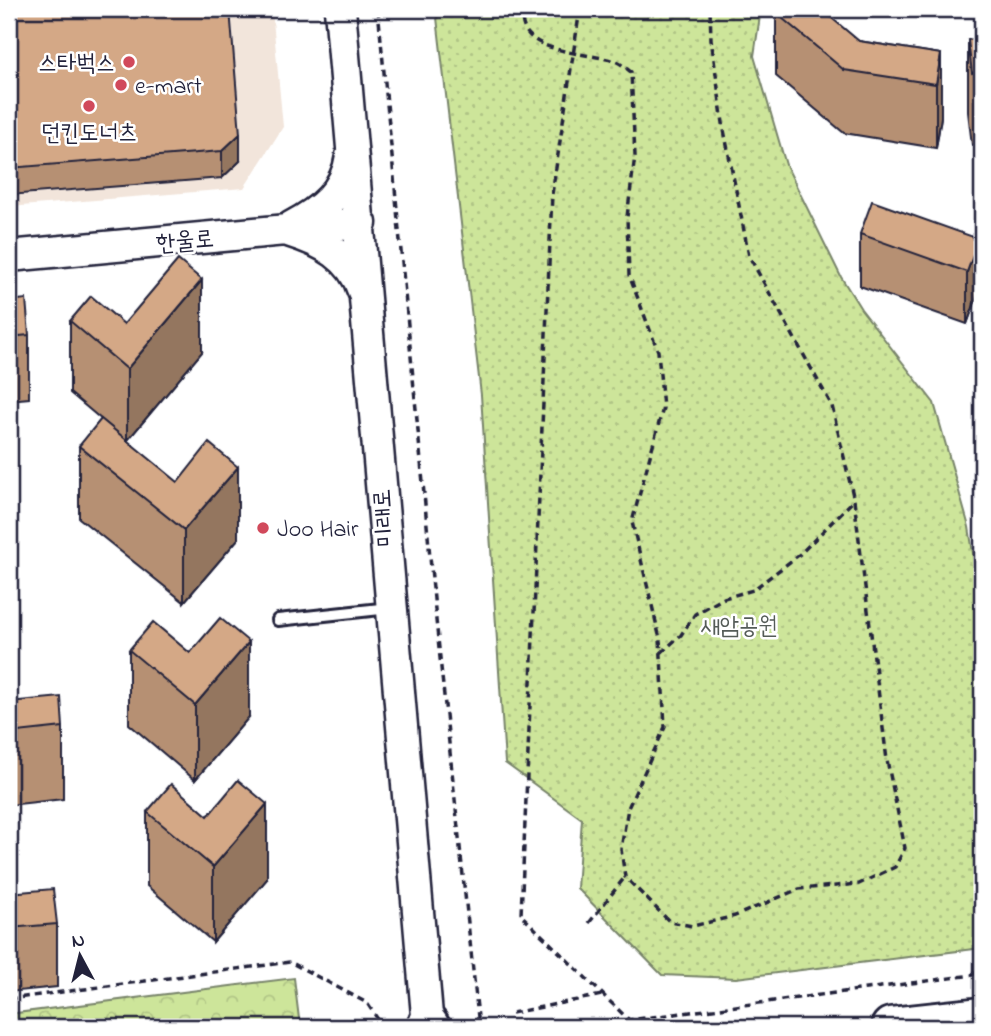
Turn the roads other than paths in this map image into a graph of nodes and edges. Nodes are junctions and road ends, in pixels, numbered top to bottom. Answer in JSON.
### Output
{"nodes":[{"id":1,"x":340,"y":9,"type":"edge"},
{"id":2,"x":353,"y":142,"type":"junction"},
{"id":3,"x":361,"y":223,"type":"junction"},
{"id":4,"x":284,"y":230,"type":"junction"},
{"id":5,"x":9,"y":256,"type":"edge"},
{"id":6,"x":368,"y":305,"type":"junction"},
{"id":7,"x":390,"y":608,"type":"junction"},
{"id":8,"x":278,"y":620,"type":"dead end"},
{"id":9,"x":982,"y":1017,"type":"edge"},
{"id":10,"x":428,"y":1026,"type":"edge"},
{"id":11,"x":891,"y":1027,"type":"edge"}],
"edges":[{"from":1,"to":2,"type":"main road","name":"미래로"},
{"from":2,"to":3,"type":"main road","name":"미래로"},
{"from":2,"to":4,"type":"main road"},
{"from":3,"to":4,"type":"main road","name":"한울로"},
{"from":3,"to":6,"type":"main road","name":"미래로"},
{"from":4,"to":5,"type":"main road","name":"한울로"},
{"from":4,"to":6,"type":"main road"},
{"from":6,"to":7,"type":"main road","name":"미래로"},
{"from":7,"to":8,"type":"lane"},
{"from":7,"to":10,"type":"main road","name":"미래로"},
{"from":9,"to":11,"type":"highway"}]}
